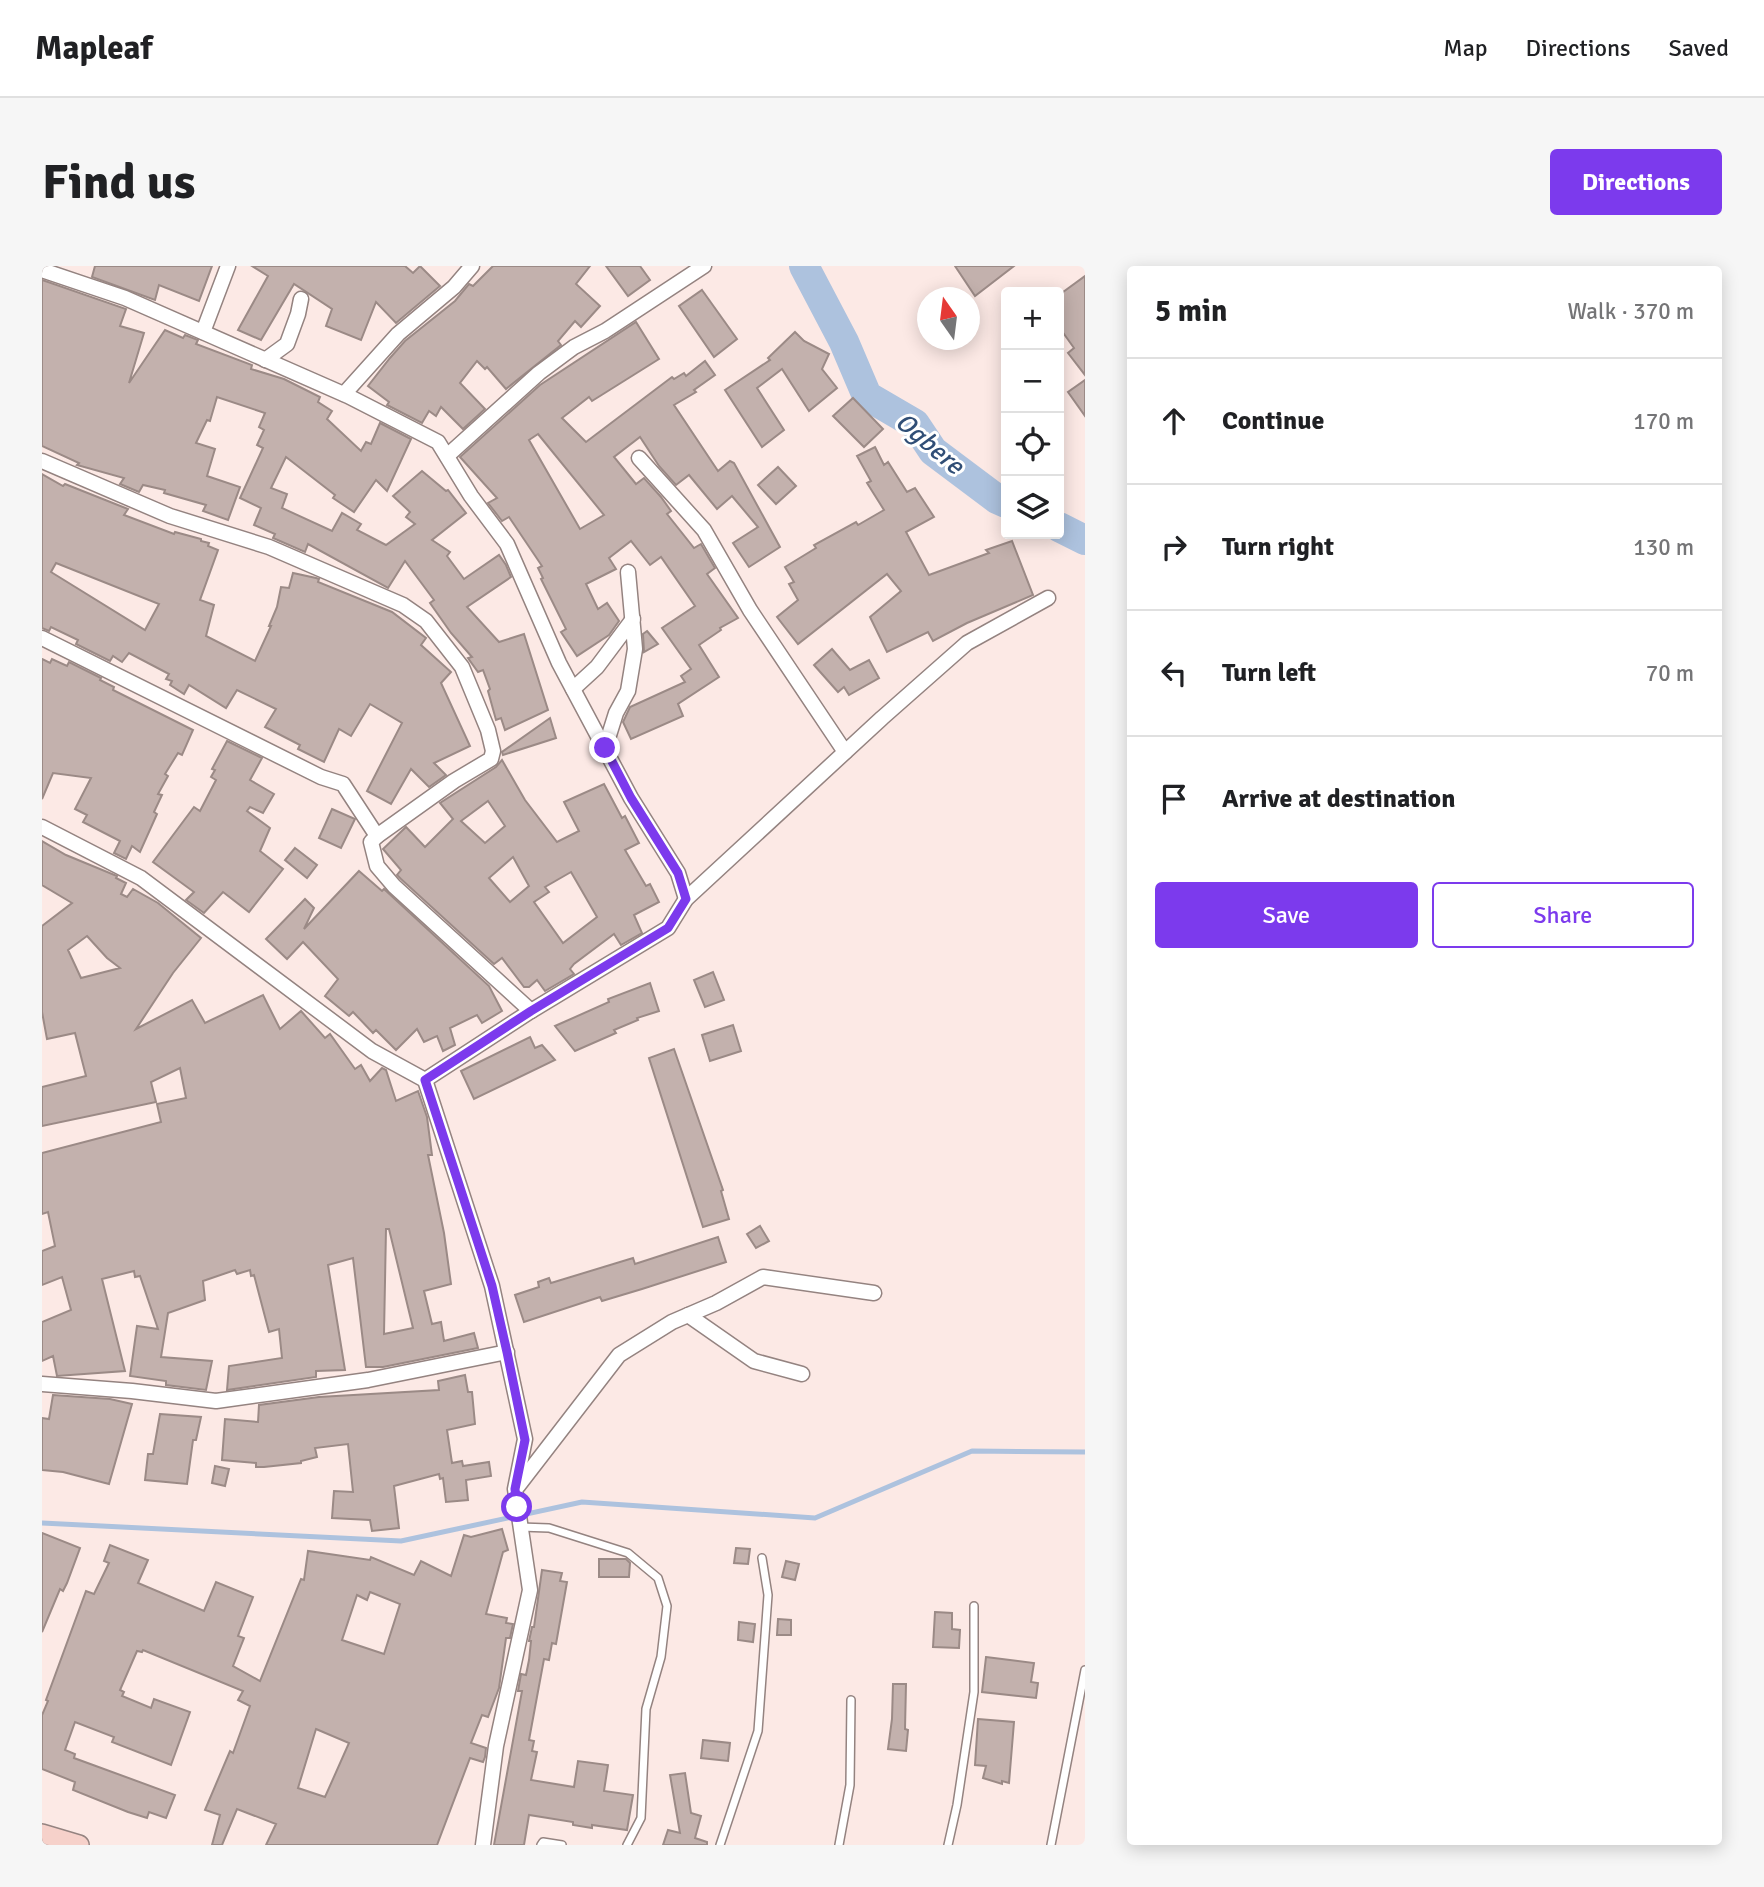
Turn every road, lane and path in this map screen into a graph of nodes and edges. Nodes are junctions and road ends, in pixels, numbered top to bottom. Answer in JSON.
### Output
{"nodes":[{"id":1,"x":228,"y":266,"type":"edge"},
{"id":2,"x":472,"y":266,"type":"edge"},
{"id":3,"x":704,"y":266,"type":"edge"},
{"id":4,"x":42,"y":270,"type":"edge"},
{"id":5,"x":301,"y":299,"type":"dead end"},
{"id":6,"x":202,"y":332,"type":"junction"},
{"id":7,"x":265,"y":360,"type":"junction"},
{"id":8,"x":344,"y":394,"type":"junction"},
{"id":9,"x":447,"y":456,"type":"junction"},
{"id":10,"x":639,"y":458,"type":"dead end"},
{"id":11,"x":42,"y":461,"type":"edge"},
{"id":12,"x":628,"y":572,"type":"dead end"},
{"id":13,"x":1048,"y":598,"type":"dead end"},
{"id":14,"x":633,"y":619,"type":"junction"},
{"id":15,"x":42,"y":638,"type":"edge"},
{"id":16,"x":573,"y":689,"type":"junction"},
{"id":17,"x":605,"y":748,"type":"junction"},
{"id":18,"x":845,"y":752,"type":"junction"},
{"id":19,"x":42,"y":827,"type":"edge"},
{"id":20,"x":377,"y":836,"type":"junction"},
{"id":21,"x":686,"y":899,"type":"junction"},
{"id":22,"x":531,"y":1011,"type":"junction"},
{"id":23,"x":425,"y":1080,"type":"junction"},
{"id":24,"x":874,"y":1293,"type":"dead end"},
{"id":25,"x":688,"y":1315,"type":"junction"},
{"id":26,"x":507,"y":1352,"type":"junction"},
{"id":27,"x":802,"y":1374,"type":"dead end"},
{"id":28,"x":42,"y":1384,"type":"edge"},
{"id":29,"x":515,"y":1489,"type":"junction"},
{"id":30,"x":520,"y":1527,"type":"junction"},
{"id":31,"x":762,"y":1558,"type":"dead end"},
{"id":32,"x":974,"y":1606,"type":"dead end"},
{"id":33,"x":1085,"y":1670,"type":"edge"},
{"id":34,"x":850,"y":1700,"type":"dead end"},
{"id":35,"x":42,"y":1833,"type":"edge"},
{"id":36,"x":79,"y":1845,"type":"edge"},
{"id":37,"x":483,"y":1845,"type":"edge"},
{"id":38,"x":541,"y":1845,"type":"edge"},
{"id":39,"x":562,"y":1845,"type":"edge"},
{"id":40,"x":627,"y":1845,"type":"edge"},
{"id":41,"x":720,"y":1845,"type":"edge"},
{"id":42,"x":839,"y":1845,"type":"edge"},
{"id":43,"x":948,"y":1845,"type":"edge"},
{"id":44,"x":1051,"y":1845,"type":"edge"}],
"edges":[{"from":1,"to":6,"type":"street"},
{"from":2,"to":8,"type":"street"},
{"from":3,"to":9,"type":"street"},
{"from":4,"to":6,"type":"street"},
{"from":5,"to":7,"type":"street"},
{"from":6,"to":7,"type":"street"},
{"from":7,"to":8,"type":"street"},
{"from":8,"to":9,"type":"street"},
{"from":9,"to":16,"type":"street"},
{"from":10,"to":18,"type":"street"},
{"from":11,"to":20,"type":"street"},
{"from":12,"to":14,"type":"street"},
{"from":13,"to":18,"type":"street"},
{"from":14,"to":16,"type":"street"},
{"from":14,"to":17,"type":"street"},
{"from":15,"to":20,"type":"street"},
{"from":16,"to":17,"type":"street"},
{"from":17,"to":21,"type":"street"},
{"from":18,"to":21,"type":"street"},
{"from":19,"to":23,"type":"street"},
{"from":20,"to":22,"type":"street"},
{"from":21,"to":22,"type":"street"},
{"from":22,"to":23,"type":"street"},
{"from":23,"to":26,"type":"street"},
{"from":24,"to":25,"type":"street"},
{"from":25,"to":27,"type":"street"},
{"from":25,"to":29,"type":"street"},
{"from":26,"to":28,"type":"street"},
{"from":26,"to":29,"type":"street"},
{"from":29,"to":30,"type":"street"},
{"from":30,"to":37,"type":"street"},
{"from":30,"to":40,"type":"lane"},
{"from":31,"to":41,"type":"lane"},
{"from":32,"to":43,"type":"lane"},
{"from":33,"to":44,"type":"lane"},
{"from":34,"to":42,"type":"lane"},
{"from":35,"to":36,"type":"main road"},
{"from":38,"to":39,"type":"lane"}]}
